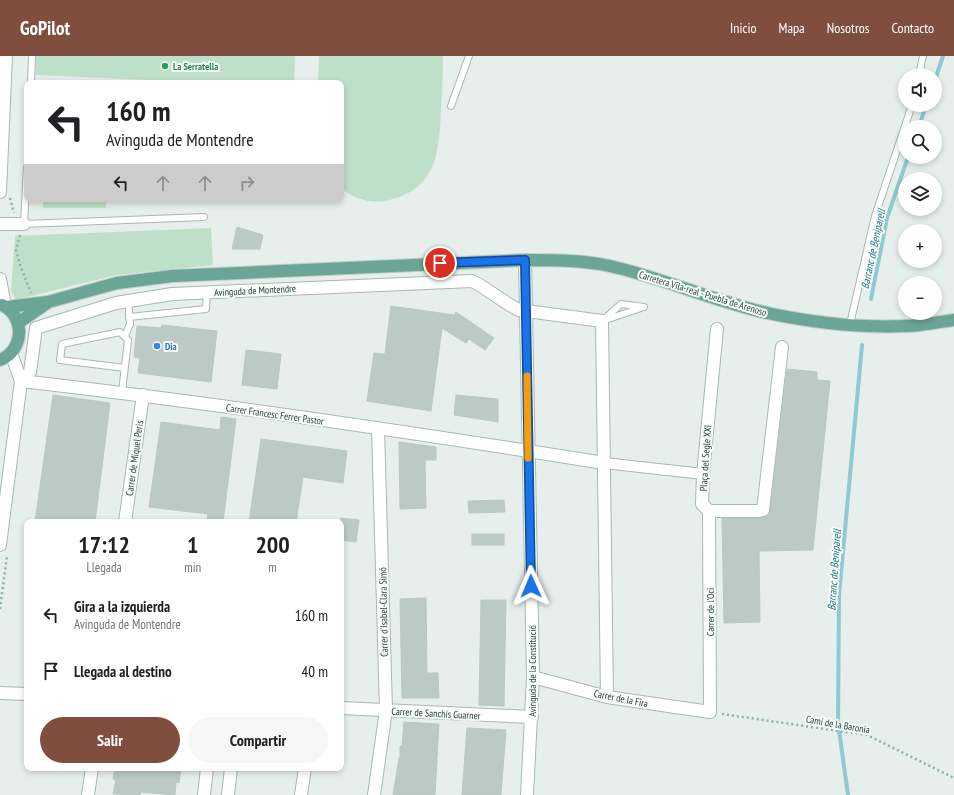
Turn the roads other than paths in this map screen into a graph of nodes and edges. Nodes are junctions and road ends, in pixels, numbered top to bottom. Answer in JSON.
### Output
{"nodes":[{"id":1,"x":6,"y":56,"type":"edge"},
{"id":2,"x":32,"y":56,"type":"edge"},
{"id":3,"x":469,"y":56,"type":"edge"},
{"id":4,"x":923,"y":56,"type":"edge"},
{"id":5,"x":920,"y":68,"type":"edge"},
{"id":6,"x":31,"y":80,"type":"edge"},
{"id":7,"x":451,"y":106,"type":"dead end"},
{"id":8,"x":910,"y":112,"type":"edge"},
{"id":9,"x":0,"y":192,"type":"edge"},
{"id":10,"x":25,"y":202,"type":"edge"},
{"id":11,"x":204,"y":217,"type":"dead end"},
{"id":12,"x":0,"y":224,"type":"edge"},
{"id":13,"x":24,"y":224,"type":"junction"},
{"id":14,"x":525,"y":260,"type":"junction"},
{"id":15,"x":0,"y":279,"type":"edge"},
{"id":16,"x":207,"y":293,"type":"junction"},
{"id":17,"x":128,"y":300,"type":"junction"},
{"id":18,"x":48,"y":302,"type":"junction"},
{"id":19,"x":4,"y":305,"type":"edge"},
{"id":20,"x":527,"y":312,"type":"junction"},
{"id":21,"x":129,"y":318,"type":"junction"},
{"id":22,"x":954,"y":319,"type":"edge"},
{"id":23,"x":602,"y":321,"type":"junction"},
{"id":24,"x":18,"y":323,"type":"junction"},
{"id":25,"x":850,"y":324,"type":"junction"},
{"id":26,"x":717,"y":329,"type":"dead end"},
{"id":27,"x":124,"y":336,"type":"junction"},
{"id":28,"x":782,"y":348,"type":"dead end"},
{"id":29,"x":11,"y":353,"type":"junction"},
{"id":30,"x":0,"y":360,"type":"edge"},
{"id":31,"x":125,"y":368,"type":"junction"},
{"id":32,"x":22,"y":381,"type":"junction"},
{"id":33,"x":122,"y":392,"type":"junction"},
{"id":34,"x":143,"y":395,"type":"junction"},
{"id":35,"x":378,"y":429,"type":"junction"},
{"id":36,"x":528,"y":450,"type":"junction"},
{"id":37,"x":604,"y":462,"type":"junction"},
{"id":38,"x":704,"y":474,"type":"junction"},
{"id":39,"x":709,"y":511,"type":"junction"},
{"id":40,"x":125,"y":519,"type":"edge"},
{"id":41,"x":0,"y":545,"type":"edge"},
{"id":42,"x":533,"y":677,"type":"junction"},
{"id":43,"x":0,"y":693,"type":"edge"},
{"id":44,"x":24,"y":694,"type":"edge"},
{"id":45,"x":607,"y":697,"type":"junction"},
{"id":46,"x":344,"y":708,"type":"edge"},
{"id":47,"x":386,"y":710,"type":"junction"},
{"id":48,"x":710,"y":712,"type":"joint"},
{"id":49,"x":532,"y":717,"type":"junction"},
{"id":50,"x":92,"y":771,"type":"edge"},
{"id":51,"x":207,"y":771,"type":"edge"},
{"id":52,"x":232,"y":771,"type":"edge"},
{"id":53,"x":305,"y":771,"type":"edge"},
{"id":54,"x":88,"y":795,"type":"edge"},
{"id":55,"x":204,"y":795,"type":"edge"},
{"id":56,"x":228,"y":795,"type":"edge"},
{"id":57,"x":301,"y":795,"type":"edge"},
{"id":58,"x":374,"y":795,"type":"edge"},
{"id":59,"x":527,"y":795,"type":"edge"}],
"edges":[{"from":1,"to":9,"type":"street"},
{"from":2,"to":6,"type":"lane"},
{"from":3,"to":7,"type":"lane"},
{"from":4,"to":5,"type":"lane"},
{"from":8,"to":25,"type":"lane"},
{"from":10,"to":13,"type":"lane"},
{"from":11,"to":13,"type":"lane"},
{"from":12,"to":13,"type":"street"},
{"from":14,"to":18,"type":"main road","name":"Avinguda de Montendre"},
{"from":14,"to":20,"type":"street","name":"Avinguda de la Constitució"},
{"from":14,"to":25,"type":"main road","name":"Carretera Vila-real - Puebla de Arenoso"},
{"from":15,"to":19,"type":"street"},
{"from":16,"to":17,"type":"street","name":"Avinguda de Montendre"},
{"from":16,"to":20,"type":"street","name":"Avinguda de Montendre"},
{"from":16,"to":21,"type":"lane"},
{"from":17,"to":21,"type":"lane"},
{"from":17,"to":32,"type":"street","name":"Avinguda de Montendre"},
{"from":18,"to":19,"type":"main road","name":"Avinguda de Montendre"},
{"from":18,"to":24,"type":"main road","name":"Avinguda de Montendre"},
{"from":19,"to":24,"type":"main road"},
{"from":20,"to":23,"type":"street"},
{"from":20,"to":36,"type":"street","name":"Avinguda de la Constitució"},
{"from":21,"to":27,"type":"lane"},
{"from":22,"to":25,"type":"main road","name":"Carretera Vila-real - Puebla de Arenoso"},
{"from":23,"to":23,"type":"lane"},
{"from":23,"to":37,"type":"street"},
{"from":24,"to":29,"type":"main road"},
{"from":26,"to":38,"type":"street","name":"Plaça del Segle XXI"},
{"from":27,"to":31,"type":"lane"},
{"from":27,"to":31,"type":"lane"},
{"from":28,"to":39,"type":"street"},
{"from":29,"to":30,"type":"main road"},
{"from":29,"to":32,"type":"street"},
{"from":31,"to":33,"type":"lane"},
{"from":32,"to":33,"type":"street","name":"Carrer Francesc Ferrer Pastor"},
{"from":32,"to":41,"type":"street"},
{"from":33,"to":34,"type":"street","name":"Carrer Francesc Ferrer Pastor"},
{"from":34,"to":35,"type":"street","name":"Carrer Francesc Ferrer Pastor"},
{"from":34,"to":40,"type":"street","name":"Carrer de Miquel Peris"},
{"from":35,"to":36,"type":"street","name":"Carrer Francesc Ferrer Pastor"},
{"from":35,"to":47,"type":"street","name":"Carrer d'Isabel-Clara Simó"},
{"from":36,"to":37,"type":"street"},
{"from":36,"to":42,"type":"street","name":"Avinguda de la Constitució"},
{"from":37,"to":38,"type":"street"},
{"from":37,"to":45,"type":"street"},
{"from":38,"to":39,"type":"street","name":"Plaça del Segle XXI"},
{"from":39,"to":48,"type":"street","name":"Carrer de l'Oci"},
{"from":42,"to":45,"type":"street","name":"Carrer de la Fira"},
{"from":42,"to":49,"type":"street","name":"Avinguda de la Constitució"},
{"from":43,"to":44,"type":"street"},
{"from":45,"to":48,"type":"street","name":"Carrer de la Fira"},
{"from":46,"to":47,"type":"street","name":"Carrer de Sanchis Guarner"},
{"from":47,"to":49,"type":"street","name":"Carrer de Sanchis Guarner"},
{"from":47,"to":58,"type":"street","name":"Carrer d'Isabel-Clara Simó"},
{"from":49,"to":59,"type":"street","name":"Avinguda de la Constitució"},
{"from":50,"to":54,"type":"street"},
{"from":51,"to":55,"type":"street"},
{"from":52,"to":56,"type":"street"},
{"from":53,"to":57,"type":"street"}]}
